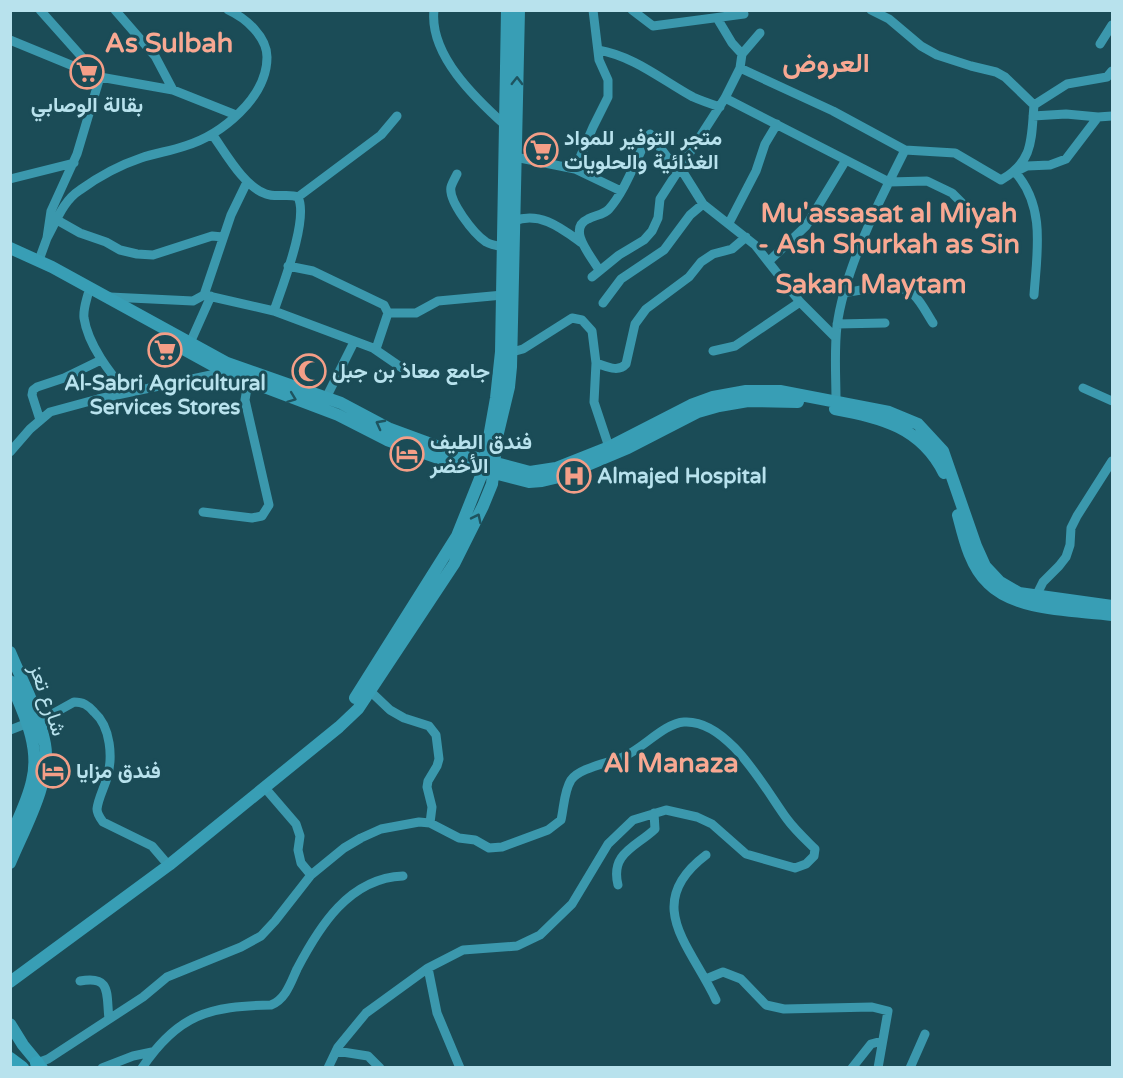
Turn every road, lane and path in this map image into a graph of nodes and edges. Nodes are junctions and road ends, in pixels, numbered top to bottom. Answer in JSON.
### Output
{"nodes":[{"id":1,"x":115,"y":10,"type":"edge"},
{"id":2,"x":228,"y":10,"type":"edge"},
{"id":3,"x":434,"y":10,"type":"edge"},
{"id":4,"x":507,"y":10,"type":"edge"},
{"id":5,"x":519,"y":10,"type":"edge"},
{"id":6,"x":593,"y":10,"type":"edge"},
{"id":7,"x":632,"y":10,"type":"edge"},
{"id":8,"x":871,"y":10,"type":"edge"},
{"id":9,"x":45,"y":12,"type":"edge"},
{"id":10,"x":744,"y":14,"type":"dead end"},
{"id":11,"x":717,"y":18,"type":"junction"},
{"id":12,"x":1113,"y":25,"type":"edge"},
{"id":13,"x":760,"y":33,"type":"dead end"},
{"id":14,"x":10,"y":40,"type":"edge"},
{"id":15,"x":1100,"y":44,"type":"dead end"},
{"id":16,"x":598,"y":50,"type":"junction"},
{"id":17,"x":742,"y":54,"type":"junction"},
{"id":18,"x":740,"y":68,"type":"junction"},
{"id":19,"x":1113,"y":71,"type":"edge"},
{"id":20,"x":100,"y":77,"type":"junction"},
{"id":21,"x":173,"y":90,"type":"junction"},
{"id":22,"x":725,"y":98,"type":"junction"},
{"id":23,"x":1034,"y":105,"type":"junction"},
{"id":24,"x":720,"y":107,"type":"junction"},
{"id":25,"x":236,"y":115,"type":"junction"},
{"id":26,"x":397,"y":116,"type":"dead end"},
{"id":27,"x":1033,"y":116,"type":"junction"},
{"id":28,"x":1113,"y":116,"type":"edge"},
{"id":29,"x":1098,"y":117,"type":"junction"},
{"id":30,"x":509,"y":119,"type":"junction"},
{"id":31,"x":777,"y":124,"type":"junction"},
{"id":32,"x":212,"y":134,"type":"junction"},
{"id":33,"x":650,"y":134,"type":"dead end"},
{"id":34,"x":905,"y":150,"type":"junction"},
{"id":35,"x":641,"y":151,"type":"dead end"},
{"id":36,"x":515,"y":157,"type":"junction"},
{"id":37,"x":846,"y":160,"type":"junction"},
{"id":38,"x":74,"y":163,"type":"junction"},
{"id":39,"x":575,"y":169,"type":"junction"},
{"id":40,"x":681,"y":169,"type":"junction"},
{"id":41,"x":1015,"y":172,"type":"junction"},
{"id":42,"x":457,"y":174,"type":"dead end"},
{"id":43,"x":10,"y":179,"type":"edge"},
{"id":44,"x":247,"y":182,"type":"junction"},
{"id":45,"x":889,"y":182,"type":"junction"},
{"id":46,"x":621,"y":191,"type":"junction"},
{"id":47,"x":298,"y":197,"type":"junction"},
{"id":48,"x":704,"y":204,"type":"junction"},
{"id":49,"x":974,"y":215,"type":"dead end"},
{"id":50,"x":57,"y":220,"type":"junction"},
{"id":51,"x":514,"y":221,"type":"junction"},
{"id":52,"x":729,"y":223,"type":"junction"},
{"id":53,"x":223,"y":237,"type":"junction"},
{"id":54,"x":746,"y":237,"type":"junction"},
{"id":55,"x":47,"y":238,"type":"junction"},
{"id":56,"x":585,"y":245,"type":"junction"},
{"id":57,"x":504,"y":247,"type":"junction"},
{"id":58,"x":10,"y":249,"type":"edge"},
{"id":59,"x":39,"y":260,"type":"junction"},
{"id":60,"x":769,"y":261,"type":"junction"},
{"id":61,"x":288,"y":266,"type":"junction"},
{"id":62,"x":844,"y":293,"type":"junction"},
{"id":63,"x":88,"y":294,"type":"junction"},
{"id":64,"x":503,"y":295,"type":"junction"},
{"id":65,"x":1034,"y":295,"type":"dead end"},
{"id":66,"x":207,"y":296,"type":"junction"},
{"id":67,"x":108,"y":297,"type":"junction"},
{"id":68,"x":800,"y":302,"type":"junction"},
{"id":69,"x":603,"y":303,"type":"dead end"},
{"id":70,"x":274,"y":311,"type":"junction"},
{"id":71,"x":388,"y":314,"type":"junction"},
{"id":72,"x":885,"y":323,"type":"dead end"},
{"id":73,"x":933,"y":323,"type":"dead end"},
{"id":74,"x":837,"y":324,"type":"junction"},
{"id":75,"x":836,"y":338,"type":"junction"},
{"id":76,"x":354,"y":342,"type":"junction"},
{"id":77,"x":190,"y":343,"type":"junction"},
{"id":78,"x":373,"y":348,"type":"junction"},
{"id":79,"x":713,"y":351,"type":"dead end"},
{"id":80,"x":512,"y":352,"type":"junction"},
{"id":81,"x":101,"y":360,"type":"junction"},
{"id":82,"x":596,"y":363,"type":"junction"},
{"id":83,"x":506,"y":366,"type":"junction"},
{"id":84,"x":405,"y":370,"type":"dead end"},
{"id":85,"x":225,"y":372,"type":"junction"},
{"id":86,"x":249,"y":376,"type":"junction"},
{"id":87,"x":1083,"y":388,"type":"dead end"},
{"id":88,"x":127,"y":393,"type":"junction"},
{"id":89,"x":326,"y":398,"type":"junction"},
{"id":90,"x":836,"y":401,"type":"junction"},
{"id":91,"x":1113,"y":401,"type":"edge"},
{"id":92,"x":40,"y":420,"type":"junction"},
{"id":93,"x":609,"y":447,"type":"junction"},
{"id":94,"x":10,"y":452,"type":"edge"},
{"id":95,"x":1113,"y":461,"type":"edge"},
{"id":96,"x":489,"y":467,"type":"junction"},
{"id":97,"x":203,"y":512,"type":"dead end"},
{"id":98,"x":1036,"y":596,"type":"junction"},
{"id":99,"x":1113,"y":606,"type":"edge"},
{"id":100,"x":1089,"y":607,"type":"junction"},
{"id":101,"x":1113,"y":615,"type":"edge"},
{"id":102,"x":408,"y":625,"type":"junction"},
{"id":103,"x":10,"y":652,"type":"edge"},
{"id":104,"x":10,"y":681,"type":"edge"},
{"id":105,"x":370,"y":691,"type":"junction"},
{"id":106,"x":33,"y":723,"type":"junction"},
{"id":107,"x":10,"y":730,"type":"edge"},
{"id":108,"x":265,"y":788,"type":"junction"},
{"id":109,"x":654,"y":813,"type":"junction"},
{"id":110,"x":430,"y":823,"type":"junction"},
{"id":111,"x":10,"y":838,"type":"edge"},
{"id":112,"x":706,"y":855,"type":"dead end"},
{"id":113,"x":164,"y":860,"type":"junction"},
{"id":114,"x":10,"y":863,"type":"edge"},
{"id":115,"x":311,"y":875,"type":"junction"},
{"id":116,"x":403,"y":876,"type":"dead end"},
{"id":117,"x":618,"y":885,"type":"dead end"},
{"id":118,"x":428,"y":968,"type":"junction"},
{"id":119,"x":10,"y":975,"type":"edge"},
{"id":120,"x":706,"y":979,"type":"junction"},
{"id":121,"x":80,"y":981,"type":"dead end"},
{"id":122,"x":10,"y":982,"type":"edge"},
{"id":123,"x":716,"y":1000,"type":"dead end"},
{"id":124,"x":109,"y":1019,"type":"junction"},
{"id":125,"x":10,"y":1024,"type":"edge"},
{"id":126,"x":925,"y":1034,"type":"dead end"},
{"id":127,"x":882,"y":1041,"type":"junction"},
{"id":128,"x":336,"y":1051,"type":"junction"},
{"id":129,"x":152,"y":1052,"type":"junction"},
{"id":130,"x":10,"y":1059,"type":"edge"},
{"id":131,"x":39,"y":1066,"type":"edge"},
{"id":132,"x":22,"y":1068,"type":"edge"},
{"id":133,"x":102,"y":1068,"type":"edge"},
{"id":134,"x":142,"y":1068,"type":"edge"},
{"id":135,"x":328,"y":1068,"type":"edge"},
{"id":136,"x":380,"y":1068,"type":"edge"},
{"id":137,"x":460,"y":1068,"type":"edge"},
{"id":138,"x":852,"y":1068,"type":"edge"},
{"id":139,"x":878,"y":1068,"type":"edge"},
{"id":140,"x":910,"y":1068,"type":"edge"}],
"edges":[{"from":1,"to":21,"type":"street"},
{"from":2,"to":25,"type":"street"},
{"from":3,"to":30,"type":"street"},
{"from":4,"to":30,"type":"main road"},
{"from":30,"to":5,"type":"main road","one_way":true},
{"from":6,"to":16,"type":"street"},
{"from":7,"to":11,"type":"street"},
{"from":8,"to":23,"type":"street"},
{"from":9,"to":20,"type":"street"},
{"from":10,"to":11,"type":"street"},
{"from":11,"to":17,"type":"street"},
{"from":12,"to":15,"type":"street"},
{"from":13,"to":17,"type":"street"},
{"from":14,"to":20,"type":"street"},
{"from":16,"to":24,"type":"street"},
{"from":16,"to":39,"type":"street"},
{"from":17,"to":18,"type":"street"},
{"from":18,"to":22,"type":"street"},
{"from":18,"to":34,"type":"street"},
{"from":19,"to":23,"type":"street"},
{"from":20,"to":21,"type":"street"},
{"from":20,"to":38,"type":"street"},
{"from":21,"to":25,"type":"street"},
{"from":22,"to":24,"type":"street"},
{"from":22,"to":31,"type":"street"},
{"from":23,"to":27,"type":"street"},
{"from":24,"to":40,"type":"street"},
{"from":25,"to":32,"type":"street"},
{"from":26,"to":47,"type":"street"},
{"from":27,"to":29,"type":"street"},
{"from":27,"to":41,"type":"street"},
{"from":28,"to":29,"type":"street"},
{"from":29,"to":41,"type":"street"},
{"from":30,"to":36,"type":"main road"},
{"from":30,"to":57,"type":"main road"},
{"from":31,"to":37,"type":"street"},
{"from":31,"to":52,"type":"street"},
{"from":32,"to":44,"type":"street"},
{"from":32,"to":50,"type":"street"},
{"from":33,"to":40,"type":"street"},
{"from":34,"to":41,"type":"street"},
{"from":34,"to":45,"type":"street"},
{"from":35,"to":46,"type":"street"},
{"from":36,"to":39,"type":"street"},
{"from":36,"to":51,"type":"main road"},
{"from":37,"to":45,"type":"street"},
{"from":37,"to":60,"type":"street"},
{"from":38,"to":43,"type":"street"},
{"from":38,"to":55,"type":"street"},
{"from":39,"to":46,"type":"street"},
{"from":40,"to":48,"type":"street"},
{"from":40,"to":56,"type":"street"},
{"from":41,"to":65,"type":"street"},
{"from":42,"to":57,"type":"street"},
{"from":44,"to":47,"type":"street"},
{"from":44,"to":53,"type":"street"},
{"from":45,"to":49,"type":"street"},
{"from":45,"to":62,"type":"street"},
{"from":46,"to":56,"type":"street"},
{"from":47,"to":61,"type":"street"},
{"from":48,"to":52,"type":"street"},
{"from":48,"to":69,"type":"street"},
{"from":50,"to":53,"type":"street"},
{"from":50,"to":55,"type":"street"},
{"from":51,"to":56,"type":"street"},
{"from":51,"to":80,"type":"main road"},
{"from":52,"to":54,"type":"street"},
{"from":53,"to":66,"type":"street"},
{"from":54,"to":60,"type":"street"},
{"from":54,"to":82,"type":"street"},
{"from":55,"to":59,"type":"street"},
{"from":57,"to":64,"type":"main road"},
{"from":58,"to":59,"type":"main road"},
{"from":59,"to":63,"type":"main road"},
{"from":59,"to":67,"type":"main road"},
{"from":60,"to":68,"type":"street"},
{"from":61,"to":70,"type":"street"},
{"from":61,"to":71,"type":"street"},
{"from":62,"to":73,"type":"street"},
{"from":62,"to":74,"type":"street"},
{"from":63,"to":81,"type":"street"},
{"from":63,"to":85,"type":"main road"},
{"from":64,"to":71,"type":"street"},
{"from":64,"to":83,"type":"main road"},
{"from":66,"to":67,"type":"street"},
{"from":66,"to":70,"type":"street"},
{"from":66,"to":77,"type":"street"},
{"from":67,"to":77,"type":"main road"},
{"from":68,"to":75,"type":"street"},
{"from":68,"to":79,"type":"street"},
{"from":70,"to":76,"type":"street"},
{"from":71,"to":78,"type":"street"},
{"from":72,"to":74,"type":"street"},
{"from":74,"to":75,"type":"street"},
{"from":75,"to":90,"type":"street"},
{"from":76,"to":78,"type":"street"},
{"from":76,"to":89,"type":"street"},
{"from":77,"to":86,"type":"main road"},
{"from":78,"to":84,"type":"street"},
{"from":80,"to":82,"type":"street"},
{"from":80,"to":83,"type":"main road"},
{"from":81,"to":88,"type":"street"},
{"from":81,"to":92,"type":"street"},
{"from":82,"to":93,"type":"street"},
{"from":83,"to":96,"type":"main road"},
{"from":85,"to":86,"type":"main road"},
{"from":85,"to":88,"type":"street"},
{"from":86,"to":89,"type":"main road"},
{"from":86,"to":96,"type":"main road","one_way":true},
{"from":86,"to":97,"type":"street"},
{"from":87,"to":91,"type":"street"},
{"from":88,"to":92,"type":"street"},
{"from":96,"to":89,"type":"main road","one_way":true},
{"from":90,"to":93,"type":"main road"},
{"from":90,"to":98,"type":"main road"},
{"from":92,"to":94,"type":"street"},
{"from":93,"to":96,"type":"main road"},
{"from":95,"to":98,"type":"street"},
{"from":96,"to":100,"type":"main road"},
{"from":96,"to":102,"type":"main road"},
{"from":98,"to":100,"type":"main road"},
{"from":99,"to":100,"type":"main road"},
{"from":100,"to":101,"type":"main road"},
{"from":102,"to":105,"type":"main road"},
{"from":102,"to":113,"type":"main road"},
{"from":103,"to":106,"type":"main road","name":"شارع تعز"},
{"from":104,"to":106,"type":"main road","name":"شارع تعز"},
{"from":105,"to":108,"type":"main road"},
{"from":105,"to":110,"type":"street"},
{"from":106,"to":107,"type":"street"},
{"from":106,"to":111,"type":"main road","name":"شارع تعز"},
{"from":106,"to":113,"type":"street"},
{"from":106,"to":114,"type":"main road","name":"شارع تعز"},
{"from":108,"to":115,"type":"street"},
{"from":108,"to":122,"type":"main road"},
{"from":109,"to":110,"type":"street"},
{"from":109,"to":117,"type":"street"},
{"from":109,"to":118,"type":"street"},
{"from":110,"to":115,"type":"street"},
{"from":112,"to":120,"type":"street"},
{"from":113,"to":119,"type":"main road"},
{"from":115,"to":124,"type":"street"},
{"from":116,"to":129,"type":"street"},
{"from":118,"to":128,"type":"street"},
{"from":118,"to":137,"type":"street"},
{"from":120,"to":123,"type":"street"},
{"from":120,"to":127,"type":"street"},
{"from":121,"to":124,"type":"street"},
{"from":124,"to":131,"type":"street"},
{"from":125,"to":131,"type":"main road"},
{"from":126,"to":140,"type":"street"},
{"from":127,"to":138,"type":"street"},
{"from":127,"to":139,"type":"street"},
{"from":128,"to":135,"type":"street"},
{"from":128,"to":136,"type":"street"},
{"from":129,"to":133,"type":"street"},
{"from":129,"to":134,"type":"street"},
{"from":130,"to":132,"type":"highway"}]}
